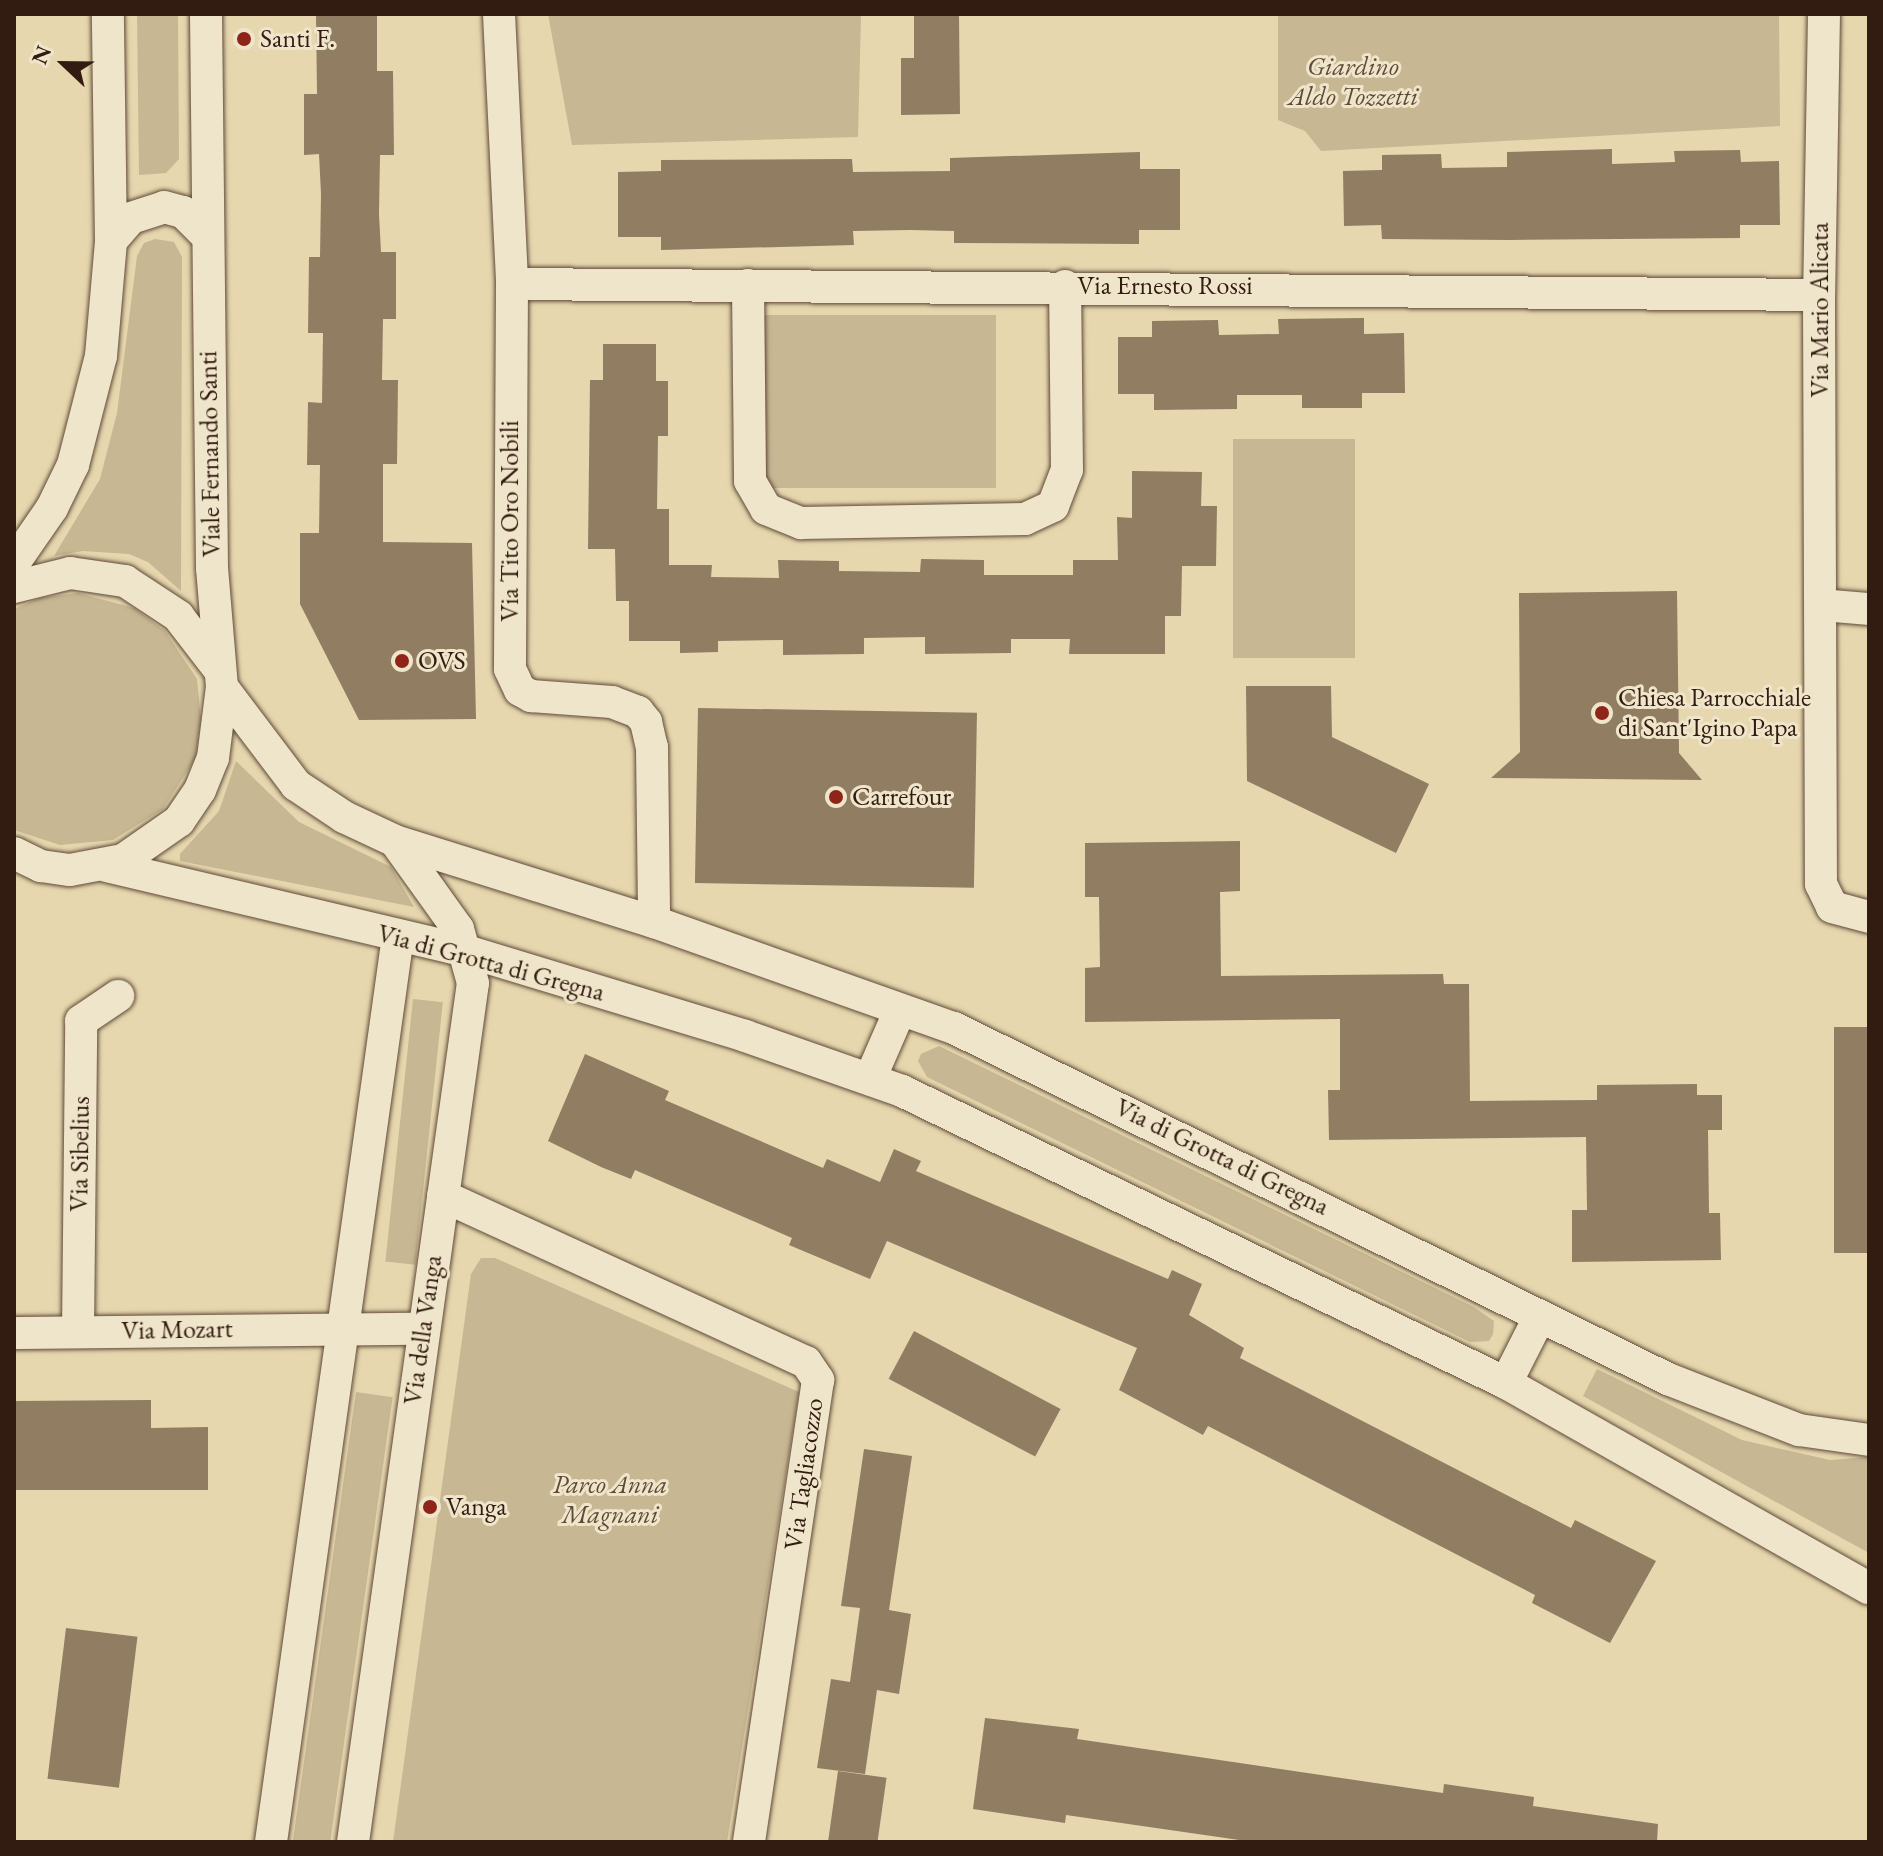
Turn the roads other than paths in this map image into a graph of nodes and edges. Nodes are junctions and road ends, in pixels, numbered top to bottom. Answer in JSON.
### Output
{"nodes":[{"id":1,"x":108,"y":14,"type":"edge"},
{"id":2,"x":206,"y":14,"type":"edge"},
{"id":3,"x":499,"y":14,"type":"edge"},
{"id":4,"x":1824,"y":14,"type":"edge"},
{"id":5,"x":208,"y":237,"type":"junction"},
{"id":6,"x":111,"y":241,"type":"junction"},
{"id":7,"x":512,"y":284,"type":"junction"},
{"id":8,"x":748,"y":285,"type":"junction"},
{"id":9,"x":1065,"y":286,"type":"junction"},
{"id":10,"x":1819,"y":295,"type":"junction"},
{"id":11,"x":14,"y":563,"type":"edge"},
{"id":12,"x":14,"y":587,"type":"edge"},
{"id":13,"x":1821,"y":605,"type":"junction"},
{"id":14,"x":1869,"y":609,"type":"edge"},
{"id":15,"x":221,"y":679,"type":"junction"},
{"id":16,"x":395,"y":841,"type":"junction"},
{"id":17,"x":18,"y":858,"type":"edge"},
{"id":18,"x":107,"y":866,"type":"junction"},
{"id":19,"x":1869,"y":917,"type":"edge"},
{"id":20,"x":654,"y":922,"type":"junction"},
{"id":21,"x":398,"y":936,"type":"junction"},
{"id":22,"x":466,"y":951,"type":"junction"},
{"id":23,"x":118,"y":996,"type":"dead end"},
{"id":24,"x":900,"y":1010,"type":"junction"},
{"id":25,"x":870,"y":1079,"type":"junction"},
{"id":26,"x":443,"y":1196,"type":"junction"},
{"id":27,"x":1540,"y":1316,"type":"junction"},
{"id":28,"x":340,"y":1329,"type":"junction"},
{"id":29,"x":422,"y":1329,"type":"junction"},
{"id":30,"x":78,"y":1332,"type":"junction"},
{"id":31,"x":14,"y":1333,"type":"edge"},
{"id":32,"x":1506,"y":1383,"type":"junction"},
{"id":33,"x":1869,"y":1440,"type":"edge"},
{"id":34,"x":1869,"y":1588,"type":"edge"},
{"id":35,"x":271,"y":1842,"type":"edge"},
{"id":36,"x":353,"y":1842,"type":"edge"},
{"id":37,"x":749,"y":1842,"type":"edge"}],
"edges":[{"from":1,"to":6,"type":"street"},
{"from":2,"to":5,"type":"street","name":"Viale Fernando Santi"},
{"from":3,"to":7,"type":"street","name":"Via Tito Oro Nobili"},
{"from":4,"to":10,"type":"street","name":"Via Mario Alicata"},
{"from":5,"to":6,"type":"street"},
{"from":5,"to":15,"type":"street","name":"Viale Fernando Santi"},
{"from":6,"to":11,"type":"street"},
{"from":7,"to":8,"type":"street","name":"Via Ernesto Rossi"},
{"from":7,"to":20,"type":"street","name":"Via Tito Oro Nobili"},
{"from":8,"to":9,"type":"street","name":"Via Ernesto Rossi"},
{"from":8,"to":9,"type":"street"},
{"from":9,"to":10,"type":"street","name":"Via Ernesto Rossi"},
{"from":10,"to":13,"type":"street","name":"Via Mario Alicata"},
{"from":12,"to":15,"type":"street","name":"Via di Grotta di Gregna"},
{"from":13,"to":14,"type":"street"},
{"from":13,"to":19,"type":"street","name":"Via Mario Alicata"},
{"from":15,"to":16,"type":"street","name":"Via di Grotta di Gregna"},
{"from":15,"to":18,"type":"street","name":"Viale Fernando Santi"},
{"from":16,"to":20,"type":"street","name":"Via di Grotta di Gregna"},
{"from":16,"to":22,"type":"street","name":"Via della Vanga"},
{"from":17,"to":18,"type":"street"},
{"from":18,"to":21,"type":"street","name":"Via di Grotta di Gregna"},
{"from":20,"to":24,"type":"street","name":"Via di Grotta di Gregna"},
{"from":21,"to":22,"type":"street","name":"Via di Grotta di Gregna"},
{"from":21,"to":28,"type":"street"},
{"from":22,"to":25,"type":"street","name":"Via di Grotta di Gregna"},
{"from":22,"to":26,"type":"street","name":"Via della Vanga"},
{"from":23,"to":30,"type":"street","name":"Via Sibelius"},
{"from":24,"to":25,"type":"street"},
{"from":24,"to":27,"type":"street","name":"Via di Grotta di Gregna"},
{"from":25,"to":32,"type":"street","name":"Via di Grotta di Gregna"},
{"from":26,"to":29,"type":"street","name":"Via della Vanga"},
{"from":26,"to":37,"type":"street","name":"Via Tagliacozzo"},
{"from":27,"to":32,"type":"street"},
{"from":27,"to":33,"type":"street","name":"Via di Grotta di Gregna"},
{"from":28,"to":29,"type":"street","name":"Via Mozart"},
{"from":28,"to":30,"type":"street","name":"Via Mozart"},
{"from":28,"to":35,"type":"street"},
{"from":29,"to":36,"type":"street","name":"Via della Vanga"},
{"from":30,"to":31,"type":"street","name":"Via Mozart"},
{"from":32,"to":34,"type":"street","name":"Via di Grotta di Gregna"}]}
